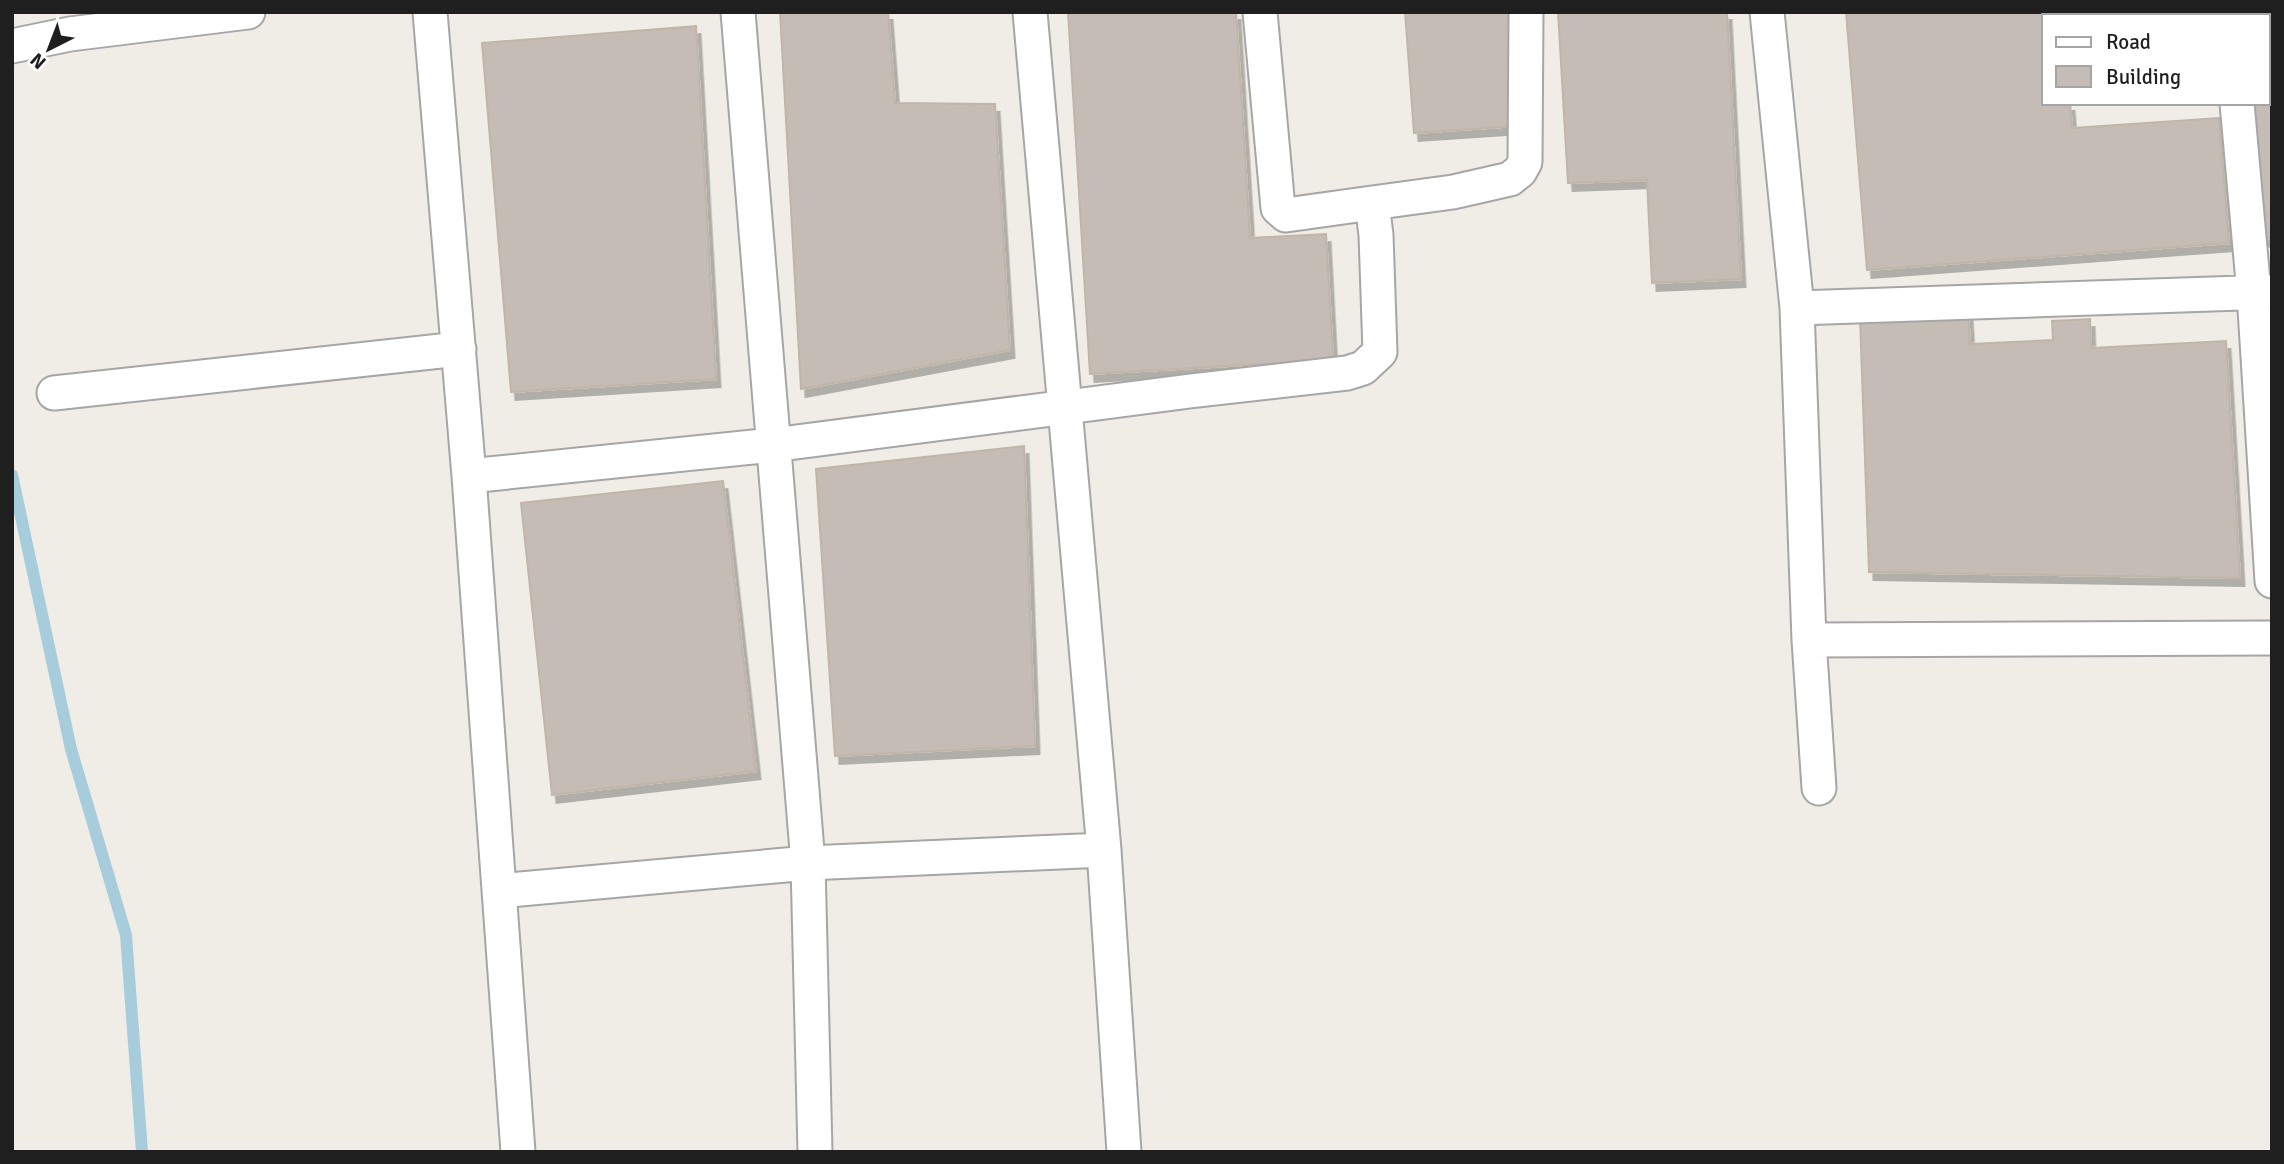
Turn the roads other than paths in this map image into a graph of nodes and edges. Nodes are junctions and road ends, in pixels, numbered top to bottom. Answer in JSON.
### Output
{"nodes":[{"id":1,"x":248,"y":12,"type":"edge"},
{"id":2,"x":430,"y":12,"type":"edge"},
{"id":3,"x":738,"y":12,"type":"edge"},
{"id":4,"x":1030,"y":12,"type":"edge"},
{"id":5,"x":1260,"y":12,"type":"edge"},
{"id":6,"x":1526,"y":12,"type":"edge"},
{"id":7,"x":1768,"y":12,"type":"edge"},
{"id":8,"x":12,"y":46,"type":"edge"},
{"id":9,"x":2237,"y":105,"type":"edge"},
{"id":10,"x":1372,"y":203,"type":"junction"},
{"id":11,"x":2263,"y":293,"type":"edge"},
{"id":12,"x":1797,"y":308,"type":"junction"},
{"id":13,"x":458,"y":349,"type":"junction"},
{"id":14,"x":54,"y":393,"type":"dead end"},
{"id":15,"x":1065,"y":408,"type":"junction"},
{"id":16,"x":773,"y":445,"type":"junction"},
{"id":17,"x":470,"y":476,"type":"junction"},
{"id":18,"x":2272,"y":581,"type":"edge"},
{"id":19,"x":2272,"y":638,"type":"edge"},
{"id":20,"x":1809,"y":640,"type":"junction"},
{"id":21,"x":1819,"y":788,"type":"dead end"},
{"id":22,"x":1104,"y":850,"type":"junction"},
{"id":23,"x":807,"y":863,"type":"junction"},
{"id":24,"x":499,"y":891,"type":"junction"},
{"id":25,"x":518,"y":1152,"type":"edge"},
{"id":26,"x":815,"y":1152,"type":"edge"},
{"id":27,"x":1124,"y":1152,"type":"edge"}],
"edges":[{"from":1,"to":8,"type":"street"},
{"from":2,"to":13,"type":"street"},
{"from":3,"to":16,"type":"street"},
{"from":4,"to":15,"type":"street"},
{"from":5,"to":10,"type":"street"},
{"from":6,"to":10,"type":"street"},
{"from":7,"to":12,"type":"street"},
{"from":9,"to":11,"type":"street"},
{"from":10,"to":15,"type":"street"},
{"from":11,"to":12,"type":"street"},
{"from":11,"to":18,"type":"street"},
{"from":12,"to":20,"type":"street"},
{"from":13,"to":14,"type":"street"},
{"from":13,"to":17,"type":"street"},
{"from":15,"to":16,"type":"street"},
{"from":15,"to":22,"type":"street"},
{"from":16,"to":17,"type":"street"},
{"from":16,"to":23,"type":"street"},
{"from":17,"to":24,"type":"street"},
{"from":19,"to":20,"type":"street"},
{"from":20,"to":21,"type":"street"},
{"from":22,"to":23,"type":"street"},
{"from":22,"to":27,"type":"street"},
{"from":23,"to":24,"type":"street"},
{"from":23,"to":26,"type":"street"},
{"from":24,"to":25,"type":"street"}]}
